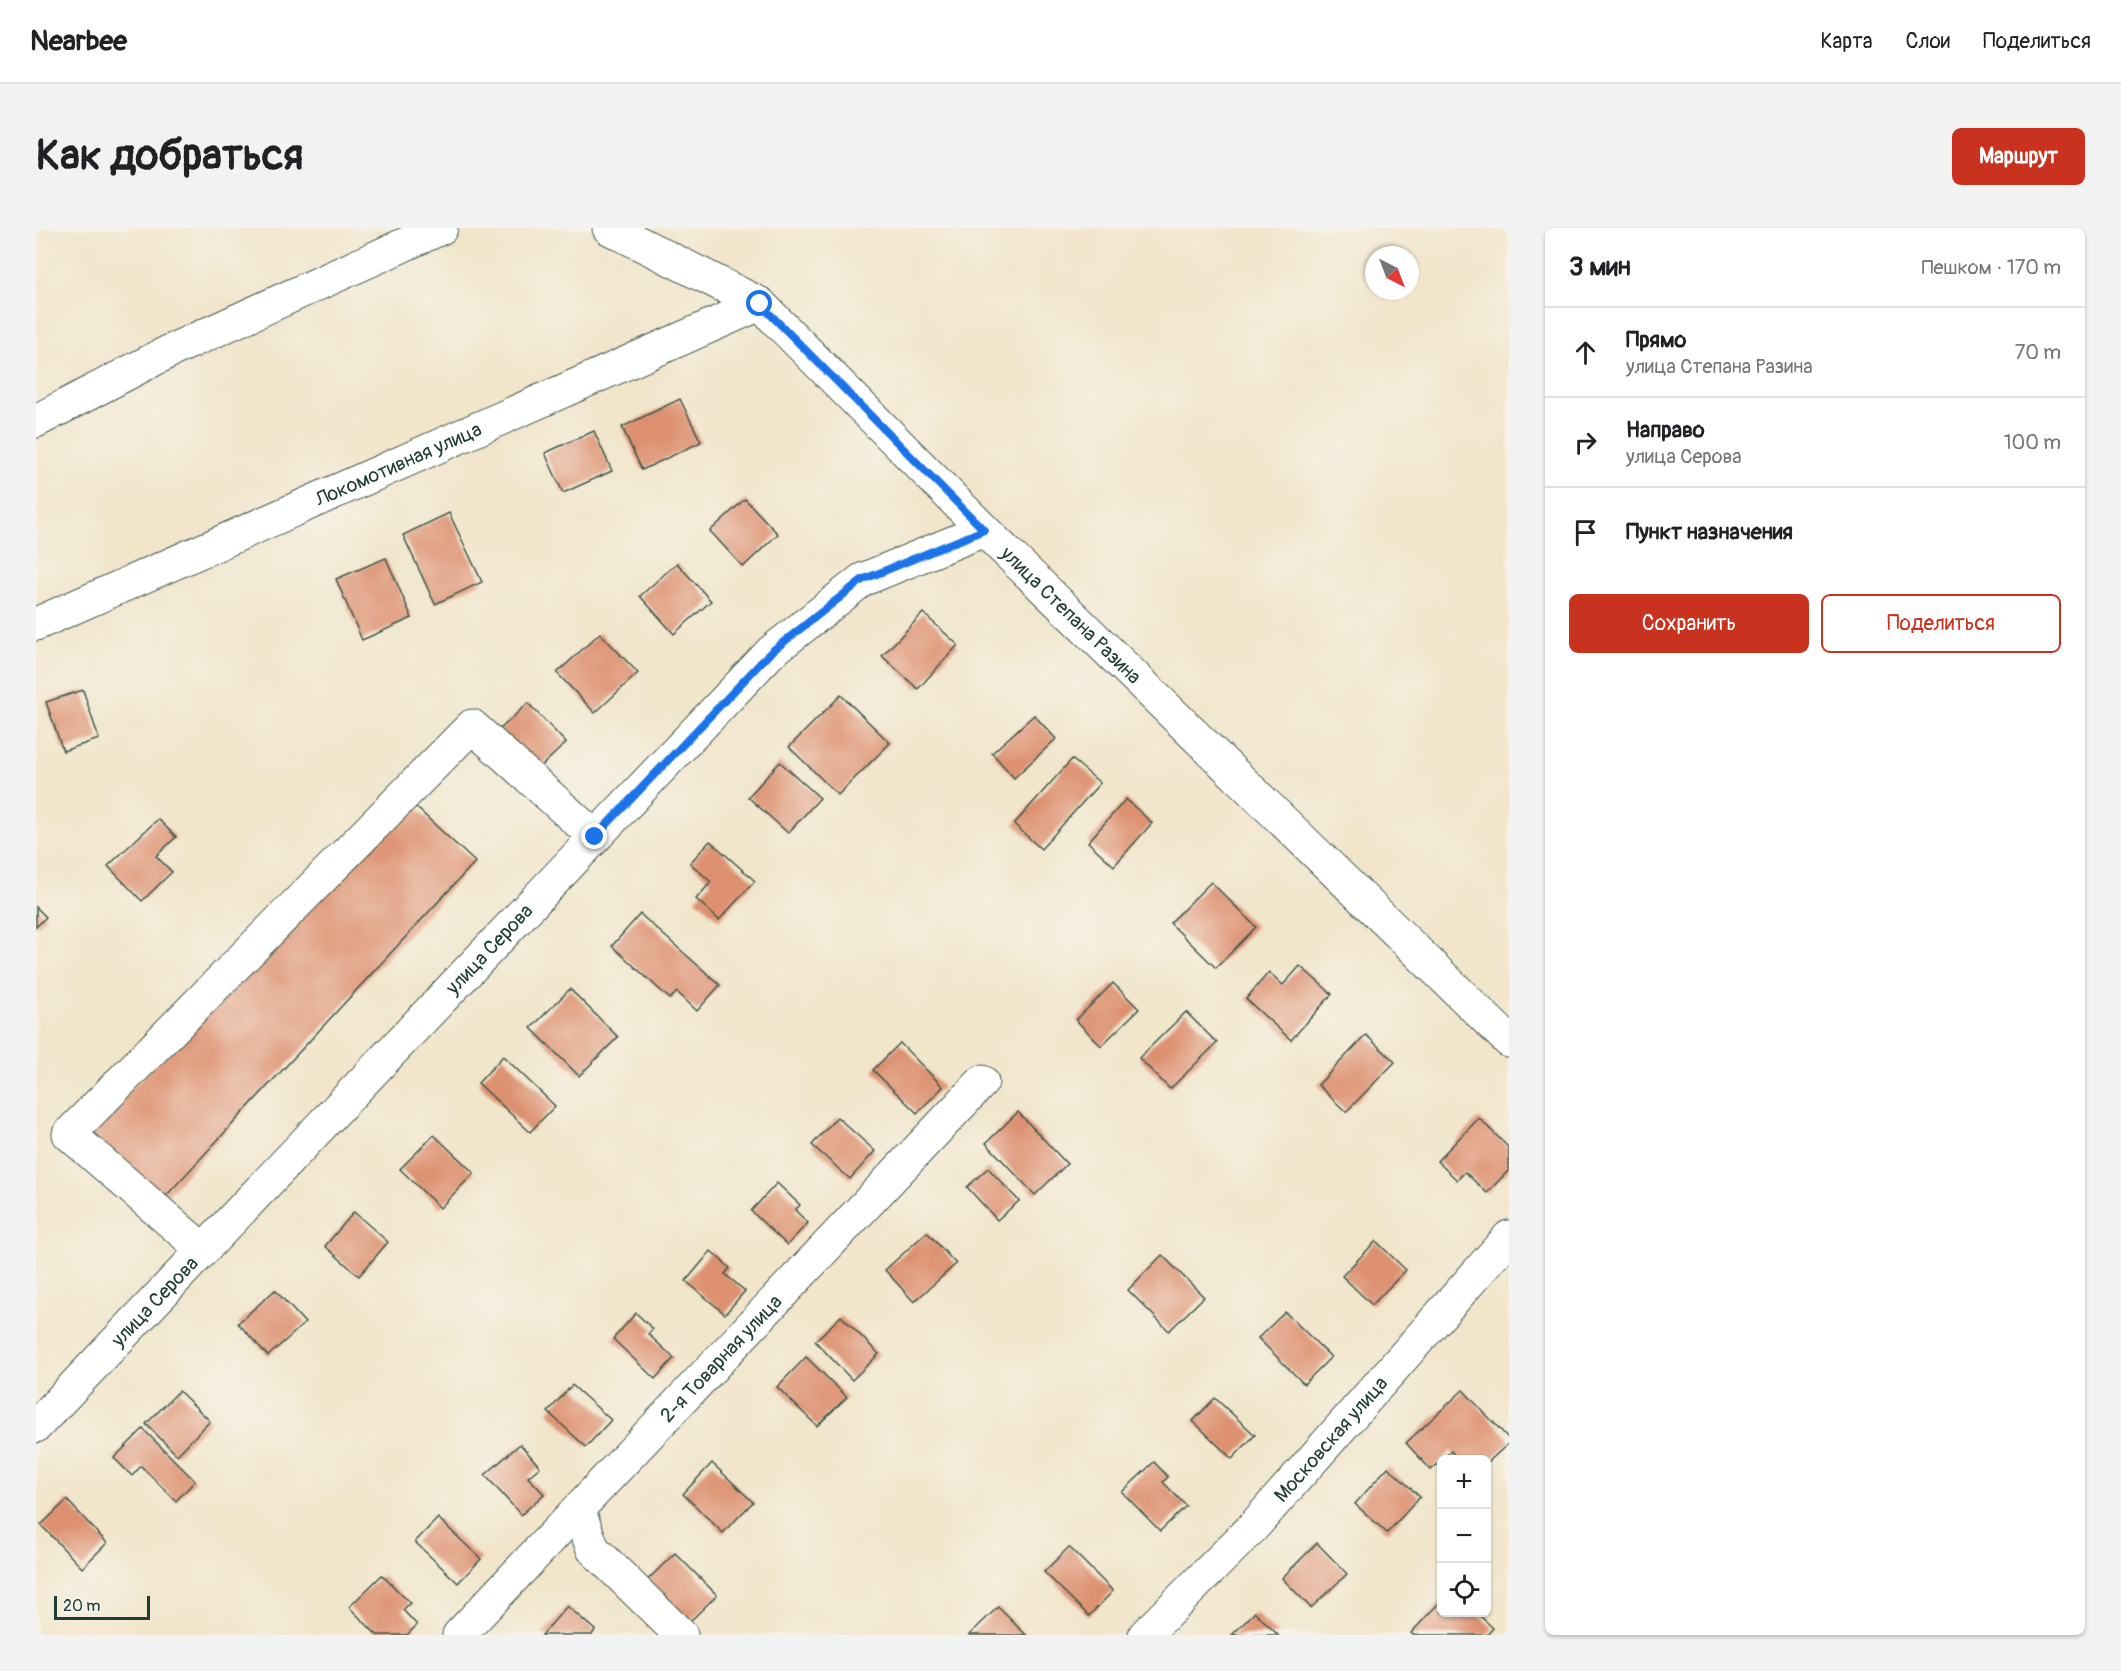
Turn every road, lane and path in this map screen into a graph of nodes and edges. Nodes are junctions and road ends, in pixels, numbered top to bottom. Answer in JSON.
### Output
{"nodes":[{"id":1,"x":441,"y":228,"type":"edge"},
{"id":2,"x":609,"y":228,"type":"edge"},
{"id":3,"x":760,"y":304,"type":"junction"},
{"id":4,"x":45,"y":417,"type":"edge"},
{"id":5,"x":36,"y":439,"type":"edge"},
{"id":6,"x":984,"y":530,"type":"junction"},
{"id":7,"x":36,"y":624,"type":"edge"},
{"id":8,"x":595,"y":837,"type":"junction"},
{"id":9,"x":1509,"y":1041,"type":"edge"},
{"id":10,"x":982,"y":1082,"type":"dead end"},
{"id":11,"x":1509,"y":1237,"type":"edge"},
{"id":12,"x":202,"y":1249,"type":"junction"},
{"id":13,"x":36,"y":1426,"type":"edge"},
{"id":14,"x":578,"y":1509,"type":"junction"},
{"id":15,"x":459,"y":1635,"type":"edge"},
{"id":16,"x":681,"y":1635,"type":"edge"},
{"id":17,"x":1145,"y":1635,"type":"edge"}],
"edges":[{"from":1,"to":4,"type":"street"},
{"from":2,"to":3,"type":"street","name":"улица Степана Разина"},
{"from":3,"to":6,"type":"street","name":"улица Степана Разина"},
{"from":3,"to":7,"type":"street","name":"Локомотивная улица"},
{"from":4,"to":5,"type":"street"},
{"from":6,"to":8,"type":"street","name":"улица Серова"},
{"from":6,"to":9,"type":"street","name":"улица Степана Разина"},
{"from":8,"to":12,"type":"street","name":"улица Серова"},
{"from":8,"to":12,"type":"street"},
{"from":10,"to":14,"type":"street","name":"2-я Товарная улица"},
{"from":11,"to":17,"type":"street","name":"Московская улица"},
{"from":12,"to":13,"type":"street","name":"улица Серова"},
{"from":14,"to":15,"type":"street","name":"2-я Товарная улица"},
{"from":14,"to":16,"type":"street"}]}
